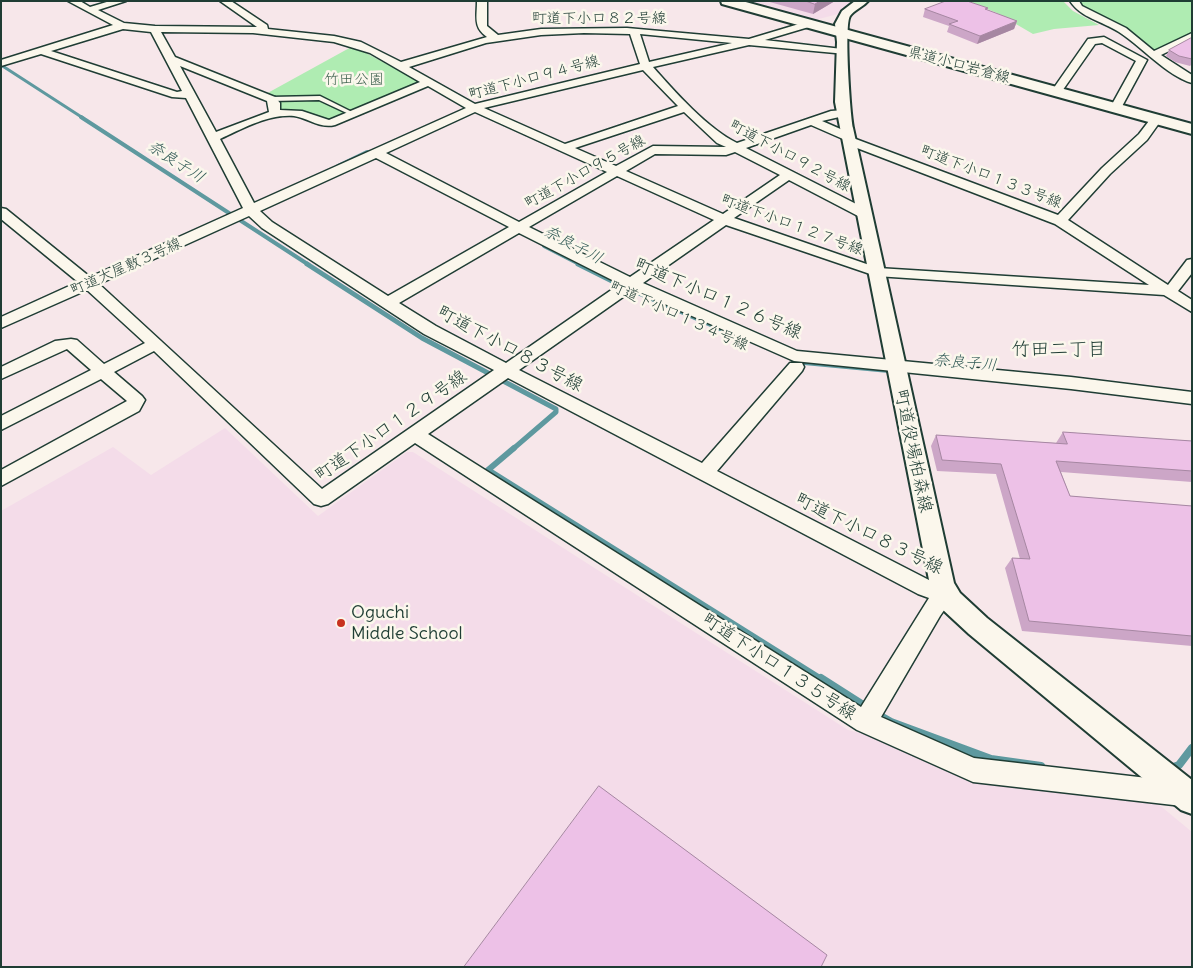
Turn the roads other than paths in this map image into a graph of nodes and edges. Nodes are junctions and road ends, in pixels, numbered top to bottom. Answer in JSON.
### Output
{"nodes":[{"id":1,"x":72,"y":1,"type":"edge"},
{"id":2,"x":122,"y":1,"type":"edge"},
{"id":3,"x":224,"y":1,"type":"edge"},
{"id":4,"x":482,"y":1,"type":"edge"},
{"id":5,"x":727,"y":1,"type":"edge"},
{"id":6,"x":864,"y":1,"type":"edge"},
{"id":7,"x":1074,"y":1,"type":"edge"},
{"id":8,"x":88,"y":10,"type":"junction"},
{"id":9,"x":809,"y":24,"type":"junction"},
{"id":10,"x":122,"y":26,"type":"junction"},
{"id":11,"x":155,"y":30,"type":"junction"},
{"id":12,"x":258,"y":31,"type":"junction"},
{"id":13,"x":634,"y":31,"type":"junction"},
{"id":14,"x":1192,"y":36,"type":"edge"},
{"id":15,"x":496,"y":38,"type":"junction"},
{"id":16,"x":748,"y":42,"type":"junction"},
{"id":17,"x":842,"y":42,"type":"junction"},
{"id":18,"x":41,"y":51,"type":"junction"},
{"id":19,"x":1155,"y":54,"type":"junction"},
{"id":20,"x":171,"y":59,"type":"junction"},
{"id":21,"x":1,"y":63,"type":"edge"},
{"id":22,"x":645,"y":65,"type":"junction"},
{"id":23,"x":400,"y":66,"type":"junction"},
{"id":24,"x":1192,"y":80,"type":"edge"},
{"id":25,"x":428,"y":82,"type":"junction"},
{"id":26,"x":1056,"y":92,"type":"junction"},
{"id":27,"x":189,"y":94,"type":"junction"},
{"id":28,"x":271,"y":99,"type":"junction"},
{"id":29,"x":686,"y":107,"type":"junction"},
{"id":30,"x":475,"y":108,"type":"junction"},
{"id":31,"x":1116,"y":108,"type":"junction"},
{"id":32,"x":844,"y":113,"type":"junction"},
{"id":33,"x":275,"y":114,"type":"junction"},
{"id":34,"x":353,"y":114,"type":"junction"},
{"id":35,"x":1156,"y":119,"type":"junction"},
{"id":36,"x":811,"y":121,"type":"junction"},
{"id":37,"x":1192,"y":129,"type":"edge"},
{"id":38,"x":213,"y":138,"type":"junction"},
{"id":39,"x":848,"y":138,"type":"junction"},
{"id":40,"x":565,"y":148,"type":"junction"},
{"id":41,"x":734,"y":148,"type":"junction"},
{"id":42,"x":371,"y":155,"type":"junction"},
{"id":43,"x":617,"y":172,"type":"junction"},
{"id":44,"x":788,"y":175,"type":"junction"},
{"id":45,"x":251,"y":210,"type":"junction"},
{"id":46,"x":1,"y":212,"type":"edge"},
{"id":47,"x":863,"y":212,"type":"junction"},
{"id":48,"x":723,"y":219,"type":"junction"},
{"id":49,"x":1060,"y":221,"type":"junction"},
{"id":50,"x":515,"y":230,"type":"junction"},
{"id":51,"x":1192,"y":263,"type":"edge"},
{"id":52,"x":876,"y":272,"type":"junction"},
{"id":53,"x":89,"y":284,"type":"junction"},
{"id":54,"x":624,"y":287,"type":"junction"},
{"id":55,"x":1167,"y":291,"type":"junction"},
{"id":56,"x":388,"y":303,"type":"junction"},
{"id":57,"x":1192,"y":307,"type":"edge"},
{"id":58,"x":1,"y":323,"type":"edge"},
{"id":59,"x":155,"y":344,"type":"junction"},
{"id":60,"x":796,"y":367,"type":"junction"},
{"id":61,"x":506,"y":370,"type":"junction"},
{"id":62,"x":103,"y":371,"type":"junction"},
{"id":63,"x":897,"y":372,"type":"junction"},
{"id":64,"x":1,"y":374,"type":"edge"},
{"id":65,"x":1192,"y":398,"type":"edge"},
{"id":66,"x":1,"y":424,"type":"edge"},
{"id":67,"x":414,"y":434,"type":"junction"},
{"id":68,"x":704,"y":473,"type":"junction"},
{"id":69,"x":1,"y":479,"type":"edge"},
{"id":70,"x":946,"y":593,"type":"junction"},
{"id":71,"x":865,"y":722,"type":"junction"},
{"id":72,"x":1189,"y":797,"type":"edge"}],
"edges":[{"from":1,"to":8,"type":"street"},
{"from":2,"to":8,"type":"street"},
{"from":3,"to":12,"type":"street"},
{"from":4,"to":15,"type":"street"},
{"from":5,"to":9,"type":"main road","name":"県道小口岩倉線"},
{"from":6,"to":17,"type":"street","name":"町道役場柏森線"},
{"from":7,"to":19,"type":"street"},
{"from":8,"to":10,"type":"street"},
{"from":9,"to":16,"type":"street","name":"町道下小口９４号線"},
{"from":9,"to":17,"type":"main road","name":"県道小口岩倉線"},
{"from":10,"to":11,"type":"street"},
{"from":10,"to":18,"type":"street"},
{"from":11,"to":12,"type":"street"},
{"from":11,"to":20,"type":"street","name":"町道下小口８３号線"},
{"from":12,"to":23,"type":"street"},
{"from":13,"to":15,"type":"street","name":"町道下小口８２号線"},
{"from":13,"to":16,"type":"street","name":"町道下小口８２号線"},
{"from":13,"to":22,"type":"street","name":"町道下小口９２号線"},
{"from":14,"to":19,"type":"street"},
{"from":15,"to":23,"type":"street","name":"町道下小口８２号線"},
{"from":16,"to":17,"type":"street","name":"町道下小口８２号線"},
{"from":16,"to":22,"type":"street","name":"町道下小口９４号線"},
{"from":17,"to":26,"type":"main road","name":"県道小口岩倉線"},
{"from":17,"to":32,"type":"street","name":"町道役場柏森線"},
{"from":18,"to":21,"type":"street"},
{"from":18,"to":27,"type":"street"},
{"from":19,"to":24,"type":"street"},
{"from":20,"to":27,"type":"street","name":"町道下小口８３号線"},
{"from":20,"to":28,"type":"street"},
{"from":22,"to":29,"type":"street","name":"町道下小口９２号線"},
{"from":22,"to":30,"type":"street","name":"町道下小口９４号線"},
{"from":23,"to":25,"type":"street","name":"町道下小口１２７号線"},
{"from":25,"to":30,"type":"street","name":"町道下小口１２７号線"},
{"from":25,"to":34,"type":"street"},
{"from":26,"to":31,"type":"main road","name":"県道小口岩倉線"},
{"from":26,"to":31,"type":"street"},
{"from":27,"to":38,"type":"street","name":"町道下小口８３号線"},
{"from":28,"to":33,"type":"street"},
{"from":28,"to":34,"type":"lane"},
{"from":29,"to":40,"type":"street"},
{"from":29,"to":41,"type":"street","name":"町道下小口９２号線"},
{"from":30,"to":40,"type":"street","name":"町道下小口１２７号線"},
{"from":30,"to":42,"type":"street","name":"町道下小口９４号線"},
{"from":31,"to":35,"type":"main road","name":"県道小口岩倉線"},
{"from":32,"to":36,"type":"street","name":"町道下小口９５号線"},
{"from":32,"to":39,"type":"street","name":"町道役場柏森線"},
{"from":33,"to":34,"type":"street"},
{"from":33,"to":38,"type":"street"},
{"from":35,"to":37,"type":"main road","name":"県道小口岩倉線"},
{"from":35,"to":49,"type":"street"},
{"from":36,"to":39,"type":"street"},
{"from":36,"to":41,"type":"street","name":"町道下小口９５号線"},
{"from":38,"to":45,"type":"street","name":"町道下小口８３号線"},
{"from":39,"to":47,"type":"street","name":"町道役場柏森線"},
{"from":39,"to":49,"type":"street","name":"町道下小口１３３号線"},
{"from":40,"to":43,"type":"street","name":"町道下小口１２７号線"},
{"from":41,"to":43,"type":"street","name":"町道下小口９５号線"},
{"from":41,"to":44,"type":"street","name":"町道下小口９２号線"},
{"from":42,"to":45,"type":"street","name":"町道下小口９４号線"},
{"from":42,"to":50,"type":"street","name":"町道下小口１２６号線"},
{"from":43,"to":48,"type":"street","name":"町道下小口１２７号線"},
{"from":43,"to":50,"type":"street","name":"町道下小口９５号線"},
{"from":44,"to":47,"type":"street","name":"町道下小口９２号線"},
{"from":44,"to":48,"type":"street","name":"町道下小口１２９号線"},
{"from":45,"to":53,"type":"street","name":"町道大屋敷３号線"},
{"from":45,"to":56,"type":"street","name":"町道下小口８３号線"},
{"from":46,"to":53,"type":"street","name":"町道下小口１２９号線"},
{"from":47,"to":52,"type":"street","name":"町道役場柏森線"},
{"from":48,"to":52,"type":"street","name":"町道下小口１２７号線"},
{"from":48,"to":54,"type":"street","name":"町道下小口１２９号線"},
{"from":49,"to":55,"type":"street","name":"町道下小口１３３号線"},
{"from":50,"to":54,"type":"street","name":"町道下小口１２６号線"},
{"from":50,"to":56,"type":"street","name":"町道下小口９５号線"},
{"from":51,"to":55,"type":"street"},
{"from":52,"to":55,"type":"street","name":"町道下小口１２７号線"},
{"from":52,"to":63,"type":"street","name":"町道役場柏森線"},
{"from":53,"to":58,"type":"street","name":"町道大屋敷３号線"},
{"from":53,"to":59,"type":"street","name":"町道下小口１２９号線"},
{"from":54,"to":60,"type":"street","name":"町道下小口１３４号線"},
{"from":54,"to":61,"type":"street","name":"町道下小口１２９号線"},
{"from":54,"to":63,"type":"street","name":"町道下小口１２６号線"},
{"from":55,"to":57,"type":"street","name":"町道下小口１３３号線"},
{"from":56,"to":61,"type":"street","name":"町道下小口８３号線"},
{"from":59,"to":62,"type":"street"},
{"from":59,"to":67,"type":"street","name":"町道下小口１２９号線"},
{"from":60,"to":63,"type":"street","name":"町道下小口１３４号線"},
{"from":60,"to":68,"type":"street"},
{"from":61,"to":67,"type":"street","name":"町道下小口１２９号線"},
{"from":61,"to":68,"type":"street","name":"町道下小口８３号線"},
{"from":62,"to":64,"type":"street"},
{"from":62,"to":66,"type":"street"},
{"from":62,"to":69,"type":"street"},
{"from":63,"to":65,"type":"street","name":"町道下小口１２６号線"},
{"from":63,"to":70,"type":"street","name":"町道役場柏森線"},
{"from":67,"to":71,"type":"street","name":"町道下小口１３５号線"},
{"from":68,"to":70,"type":"street","name":"町道下小口８３号線"},
{"from":70,"to":71,"type":"street"},
{"from":70,"to":72,"type":"street","name":"町道役場柏森線"},
{"from":71,"to":72,"type":"street","name":"町道下小口１３５号線"}]}
